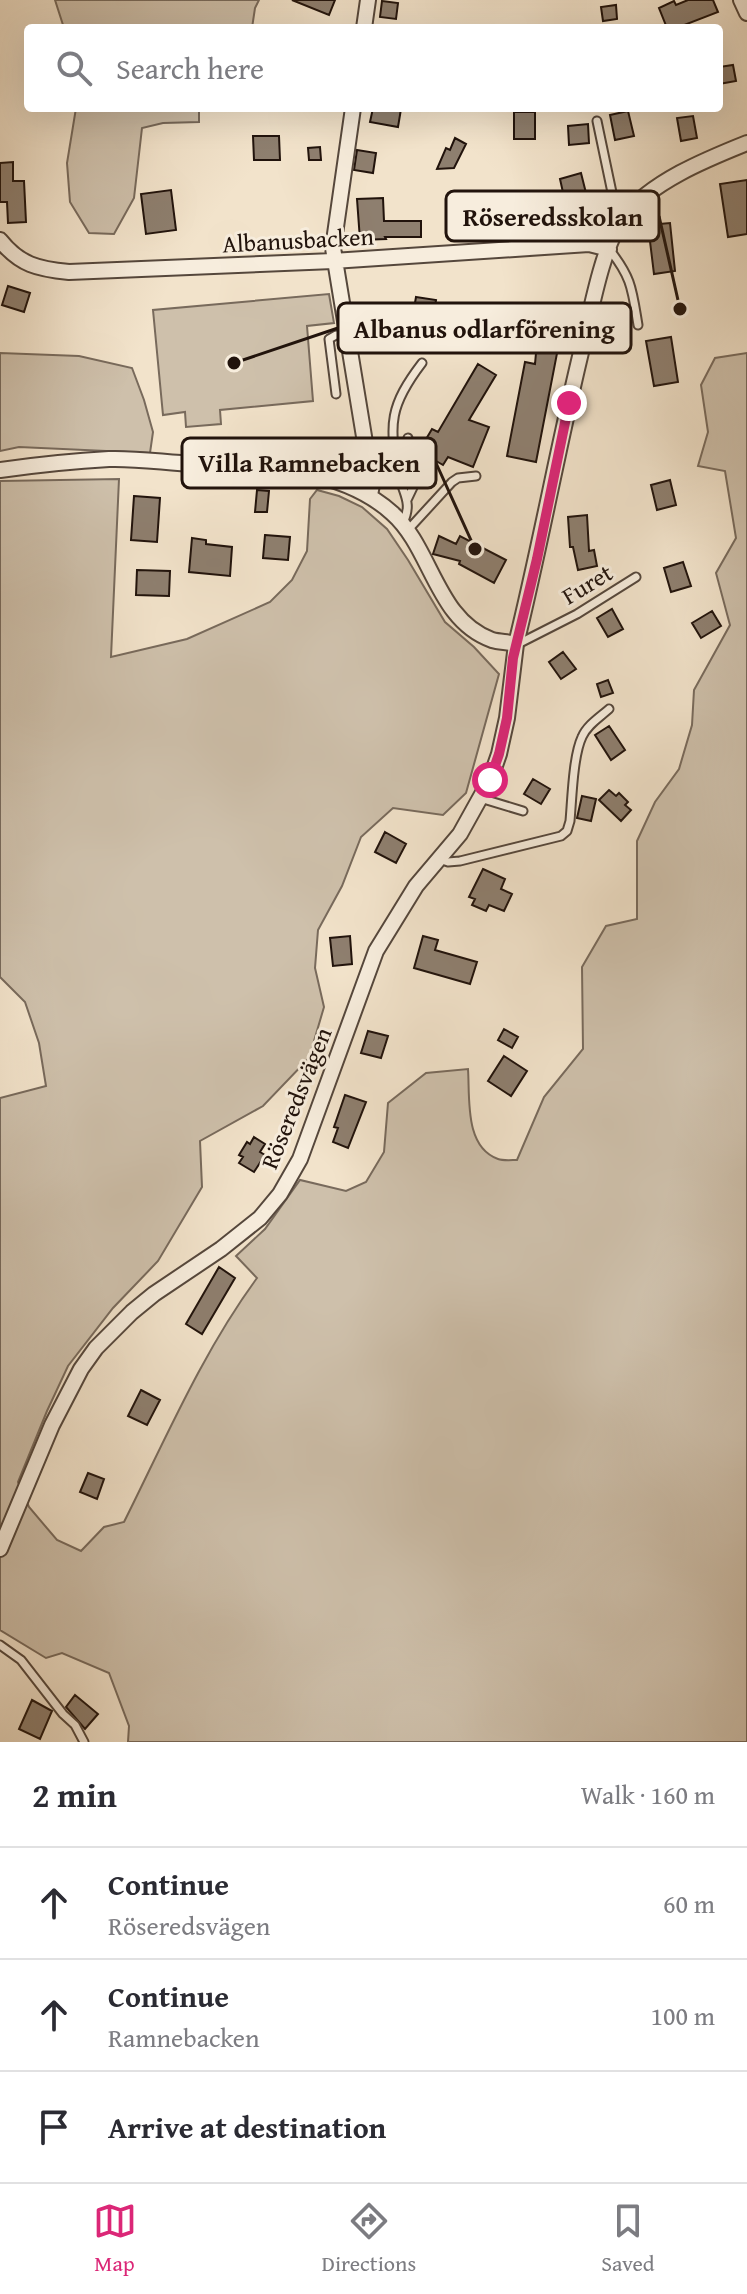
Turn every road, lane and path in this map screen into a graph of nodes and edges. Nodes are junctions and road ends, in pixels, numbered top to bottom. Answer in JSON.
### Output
{"nodes":[{"id":1,"x":368,"y":0,"type":"edge"},
{"id":2,"x":741,"y":0,"type":"edge"},
{"id":3,"x":747,"y":13,"type":"edge"},
{"id":4,"x":365,"y":24,"type":"edge"},
{"id":5,"x":352,"y":112,"type":"edge"},
{"id":6,"x":597,"y":121,"type":"dead end"},
{"id":7,"x":747,"y":143,"type":"edge"},
{"id":8,"x":623,"y":219,"type":"junction"},
{"id":9,"x":0,"y":240,"type":"edge"},
{"id":10,"x":609,"y":249,"type":"junction"},
{"id":11,"x":333,"y":261,"type":"junction"},
{"id":12,"x":638,"y":325,"type":"dead end"},
{"id":13,"x":347,"y":335,"type":"junction"},
{"id":14,"x":422,"y":363,"type":"dead end"},
{"id":15,"x":336,"y":394,"type":"dead end"},
{"id":16,"x":408,"y":438,"type":"dead end"},
{"id":17,"x":0,"y":470,"type":"edge"},
{"id":18,"x":476,"y":476,"type":"dead end"},
{"id":19,"x":370,"y":495,"type":"junction"},
{"id":20,"x":407,"y":500,"type":"junction"},
{"id":21,"x":405,"y":527,"type":"junction"},
{"id":22,"x":636,"y":577,"type":"dead end"},
{"id":23,"x":516,"y":644,"type":"junction"},
{"id":24,"x":609,"y":709,"type":"dead end"},
{"id":25,"x":480,"y":798,"type":"junction"},
{"id":26,"x":523,"y":811,"type":"dead end"},
{"id":27,"x":439,"y":859,"type":"junction"},
{"id":28,"x":0,"y":1549,"type":"edge"},
{"id":29,"x":0,"y":1645,"type":"edge"},
{"id":30,"x":84,"y":1742,"type":"edge"}],
"edges":[{"from":1,"to":4,"type":"street"},
{"from":2,"to":3,"type":"street"},
{"from":5,"to":11,"type":"street"},
{"from":6,"to":8,"type":"lane"},
{"from":7,"to":8,"type":"street"},
{"from":8,"to":10,"type":"street","name":"Röseredsvägen"},
{"from":9,"to":11,"type":"street","name":"Albanusbacken"},
{"from":10,"to":11,"type":"street","name":"Albanusbacken"},
{"from":10,"to":12,"type":"lane"},
{"from":10,"to":23,"type":"street","name":"Röseredsvägen"},
{"from":11,"to":13,"type":"street"},
{"from":13,"to":15,"type":"lane"},
{"from":13,"to":19,"type":"street"},
{"from":14,"to":20,"type":"lane"},
{"from":16,"to":20,"type":"lane"},
{"from":17,"to":19,"type":"street"},
{"from":18,"to":21,"type":"lane"},
{"from":19,"to":21,"type":"street"},
{"from":20,"to":21,"type":"lane"},
{"from":21,"to":23,"type":"street"},
{"from":22,"to":23,"type":"lane","name":"Furet"},
{"from":23,"to":25,"type":"street","name":"Röseredsvägen"},
{"from":24,"to":27,"type":"lane"},
{"from":25,"to":26,"type":"lane"},
{"from":25,"to":27,"type":"street","name":"Röseredsvägen"},
{"from":27,"to":28,"type":"street","name":"Röseredsvägen"},
{"from":29,"to":30,"type":"lane"}]}
